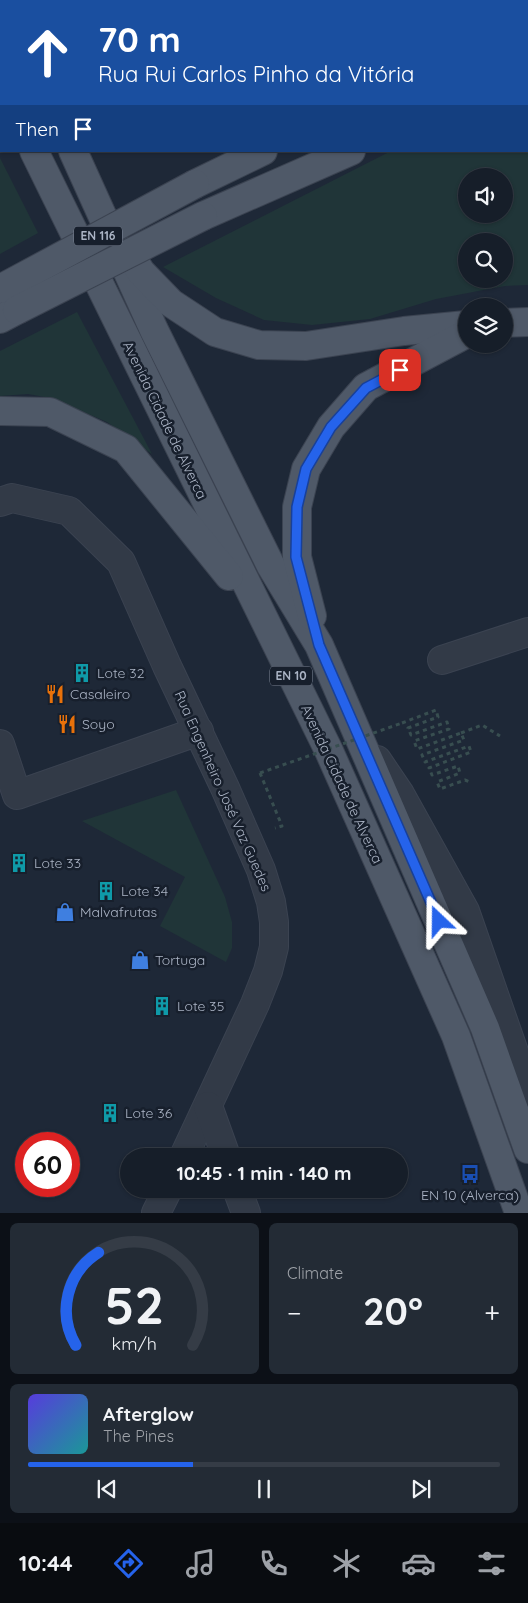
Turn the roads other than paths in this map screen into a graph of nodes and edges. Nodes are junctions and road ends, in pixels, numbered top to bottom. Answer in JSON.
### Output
{"nodes":[{"id":1,"x":261,"y":152,"type":"edge"},
{"id":2,"x":349,"y":152,"type":"edge"},
{"id":3,"x":75,"y":156,"type":"edge"},
{"id":4,"x":35,"y":158,"type":"edge"},
{"id":5,"x":0,"y":289,"type":"edge"},
{"id":6,"x":8,"y":315,"type":"edge"},
{"id":7,"x":528,"y":322,"type":"edge"},
{"id":8,"x":513,"y":323,"type":"edge"},
{"id":9,"x":458,"y":326,"type":"edge"},
{"id":10,"x":458,"y":338,"type":"edge"},
{"id":11,"x":0,"y":412,"type":"edge"},
{"id":12,"x":0,"y":502,"type":"edge"},
{"id":13,"x":259,"y":612,"type":"junction"},
{"id":14,"x":528,"y":632,"type":"edge"},
{"id":15,"x":319,"y":645,"type":"junction"},
{"id":16,"x":442,"y":660,"type":"dead end"},
{"id":17,"x":355,"y":726,"type":"junction"},
{"id":18,"x":199,"y":731,"type":"junction"},
{"id":19,"x":0,"y":744,"type":"edge"},
{"id":20,"x":528,"y":1092,"type":"edge"},
{"id":21,"x":208,"y":1106,"type":"junction"},
{"id":22,"x":188,"y":1148,"type":"edge"},
{"id":23,"x":223,"y":1148,"type":"edge"},
{"id":24,"x":528,"y":1150,"type":"edge"},
{"id":25,"x":164,"y":1198,"type":"edge"},
{"id":26,"x":240,"y":1198,"type":"edge"},
{"id":27,"x":156,"y":1213,"type":"edge"},
{"id":28,"x":246,"y":1213,"type":"edge"},
{"id":29,"x":519,"y":1213,"type":"edge"}],
"edges":[{"from":1,"to":5,"type":"main road","number":"EN 116","bridge":true},
{"from":2,"to":6,"type":"main road","number":"EN 116","bridge":true},
{"from":3,"to":9,"type":"main road"},
{"from":3,"to":15,"type":"main road","number":"EN 10"},
{"from":4,"to":13,"type":"main road","name":"Avenida Cidade de Alverca","number":"EN 10"},
{"from":7,"to":8,"type":"main road"},
{"from":10,"to":15,"type":"main road"},
{"from":11,"to":13,"type":"main road"},
{"from":12,"to":18,"type":"street","name":"Rua Engenheiro José Vaz Guedes"},
{"from":13,"to":29,"type":"main road","name":"Avenida Cidade de Alverca","number":"EN 10"},
{"from":14,"to":16,"type":"street"},
{"from":15,"to":17,"type":"main road","number":"EN 10"},
{"from":17,"to":20,"type":"street"},
{"from":17,"to":24,"type":"main road","number":"EN 10"},
{"from":18,"to":19,"type":"street"},
{"from":18,"to":21,"type":"street","name":"Rua Engenheiro José Vaz Guedes"},
{"from":21,"to":22,"type":"street","name":"Rua Engenheiro José Vaz Guedes"},
{"from":21,"to":23,"type":"street"},
{"from":25,"to":27,"type":"street"},
{"from":26,"to":28,"type":"street"}]}
